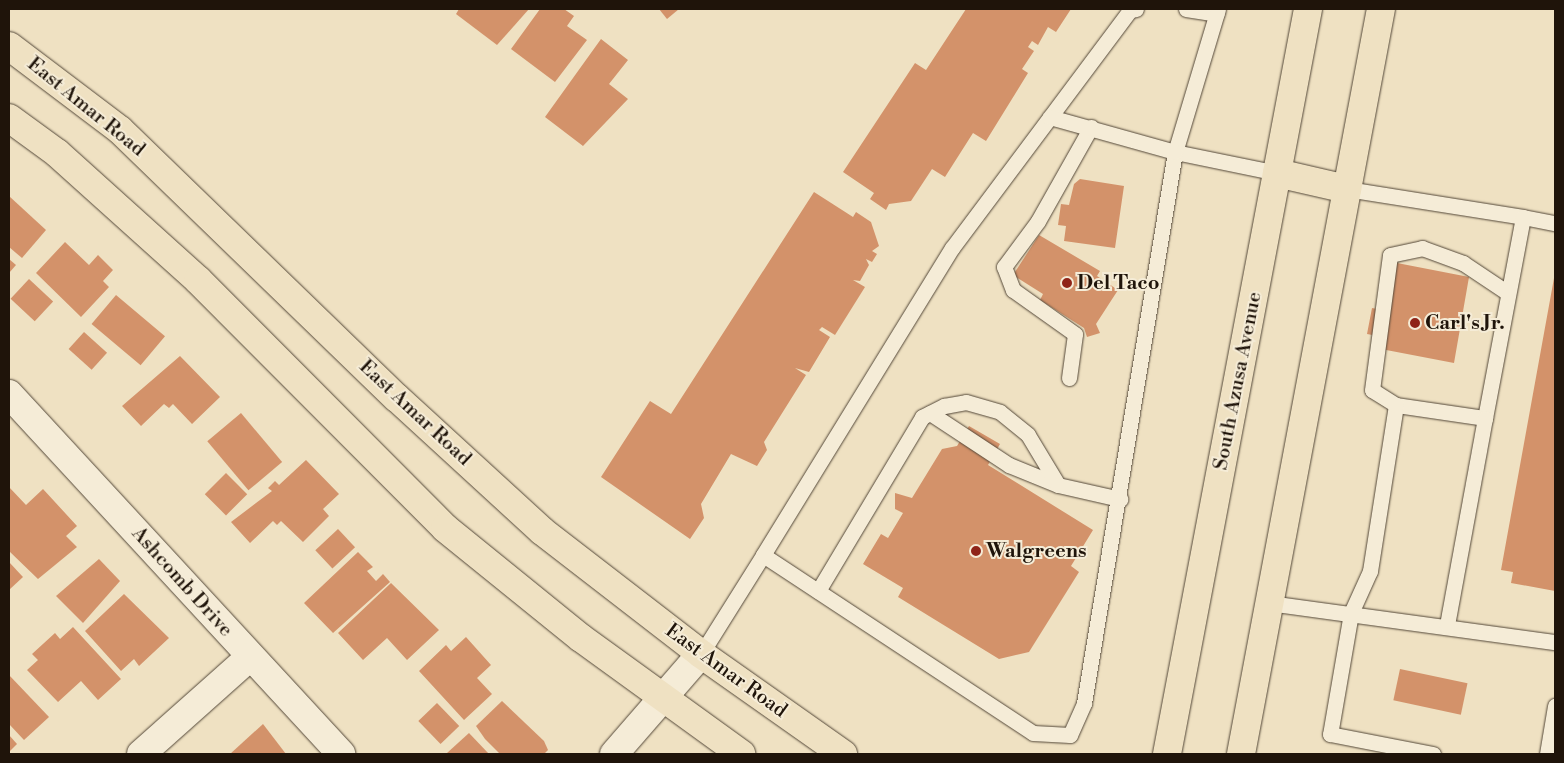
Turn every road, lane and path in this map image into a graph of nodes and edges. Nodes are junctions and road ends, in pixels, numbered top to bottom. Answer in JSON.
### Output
{"nodes":[{"id":1,"x":1136,"y":9,"type":"edge"},
{"id":2,"x":1186,"y":9,"type":"edge"},
{"id":3,"x":1308,"y":9,"type":"edge"},
{"id":4,"x":1381,"y":9,"type":"edge"},
{"id":5,"x":1218,"y":11,"type":"edge"},
{"id":6,"x":9,"y":46,"type":"edge"},
{"id":7,"x":1050,"y":117,"type":"junction"},
{"id":8,"x":9,"y":118,"type":"edge"},
{"id":9,"x":1092,"y":127,"type":"junction"},
{"id":10,"x":1174,"y":152,"type":"junction"},
{"id":11,"x":1277,"y":173,"type":"junction"},
{"id":12,"x":1347,"y":189,"type":"junction"},
{"id":13,"x":1523,"y":217,"type":"junction"},
{"id":14,"x":1555,"y":223,"type":"edge"},
{"id":15,"x":1508,"y":293,"type":"junction"},
{"id":16,"x":1069,"y":378,"type":"dead end"},
{"id":17,"x":1396,"y":405,"type":"junction"},
{"id":18,"x":14,"y":408,"type":"edge"},
{"id":19,"x":930,"y":413,"type":"junction"},
{"id":20,"x":1485,"y":418,"type":"junction"},
{"id":21,"x":1058,"y":485,"type":"junction"},
{"id":22,"x":1120,"y":499,"type":"junction"},
{"id":23,"x":763,"y":555,"type":"junction"},
{"id":24,"x":818,"y":591,"type":"junction"},
{"id":25,"x":1269,"y":603,"type":"junction"},
{"id":26,"x":1351,"y":613,"type":"junction"},
{"id":27,"x":1447,"y":625,"type":"junction"},
{"id":28,"x":1555,"y":642,"type":"edge"},
{"id":29,"x":701,"y":654,"type":"junction"},
{"id":30,"x":250,"y":657,"type":"junction"},
{"id":31,"x":664,"y":699,"type":"junction"},
{"id":32,"x":1555,"y":706,"type":"edge"},
{"id":33,"x":617,"y":753,"type":"edge"},
{"id":34,"x":141,"y":754,"type":"edge"},
{"id":35,"x":342,"y":754,"type":"edge"},
{"id":36,"x":741,"y":754,"type":"edge"},
{"id":37,"x":843,"y":754,"type":"edge"},
{"id":38,"x":1167,"y":754,"type":"edge"},
{"id":39,"x":1241,"y":754,"type":"edge"},
{"id":40,"x":1433,"y":754,"type":"edge"},
{"id":41,"x":1548,"y":754,"type":"edge"}],
"edges":[{"from":1,"to":7,"type":"lane"},
{"from":2,"to":5,"type":"lane"},
{"from":3,"to":11,"type":"main road","name":"South Azusa Avenue"},
{"from":4,"to":12,"type":"main road"},
{"from":5,"to":10,"type":"lane"},
{"from":6,"to":29,"type":"main road","name":"East Amar Road"},
{"from":7,"to":9,"type":"lane"},
{"from":7,"to":23,"type":"lane"},
{"from":8,"to":31,"type":"main road"},
{"from":9,"to":10,"type":"lane"},
{"from":9,"to":16,"type":"lane"},
{"from":10,"to":11,"type":"lane"},
{"from":10,"to":22,"type":"lane"},
{"from":11,"to":12,"type":"main road"},
{"from":11,"to":38,"type":"main road","name":"South Azusa Avenue"},
{"from":12,"to":13,"type":"lane"},
{"from":12,"to":25,"type":"main road"},
{"from":13,"to":14,"type":"lane"},
{"from":13,"to":15,"type":"lane"},
{"from":15,"to":17,"type":"lane"},
{"from":15,"to":20,"type":"lane"},
{"from":17,"to":20,"type":"lane"},
{"from":17,"to":26,"type":"lane"},
{"from":18,"to":30,"type":"street","name":"Ashcomb Drive"},
{"from":19,"to":21,"type":"lane"},
{"from":19,"to":21,"type":"lane"},
{"from":19,"to":24,"type":"lane"},
{"from":20,"to":27,"type":"lane"},
{"from":21,"to":22,"type":"lane"},
{"from":22,"to":24,"type":"lane"},
{"from":23,"to":24,"type":"lane"},
{"from":23,"to":29,"type":"lane"},
{"from":25,"to":26,"type":"lane"},
{"from":25,"to":39,"type":"main road"},
{"from":26,"to":27,"type":"lane"},
{"from":26,"to":40,"type":"lane"},
{"from":27,"to":28,"type":"lane"},
{"from":29,"to":31,"type":"street"},
{"from":29,"to":37,"type":"main road","name":"East Amar Road"},
{"from":30,"to":34,"type":"street"},
{"from":30,"to":35,"type":"street","name":"Ashcomb Drive"},
{"from":31,"to":33,"type":"street"},
{"from":31,"to":36,"type":"main road"},
{"from":32,"to":41,"type":"lane"}]}
